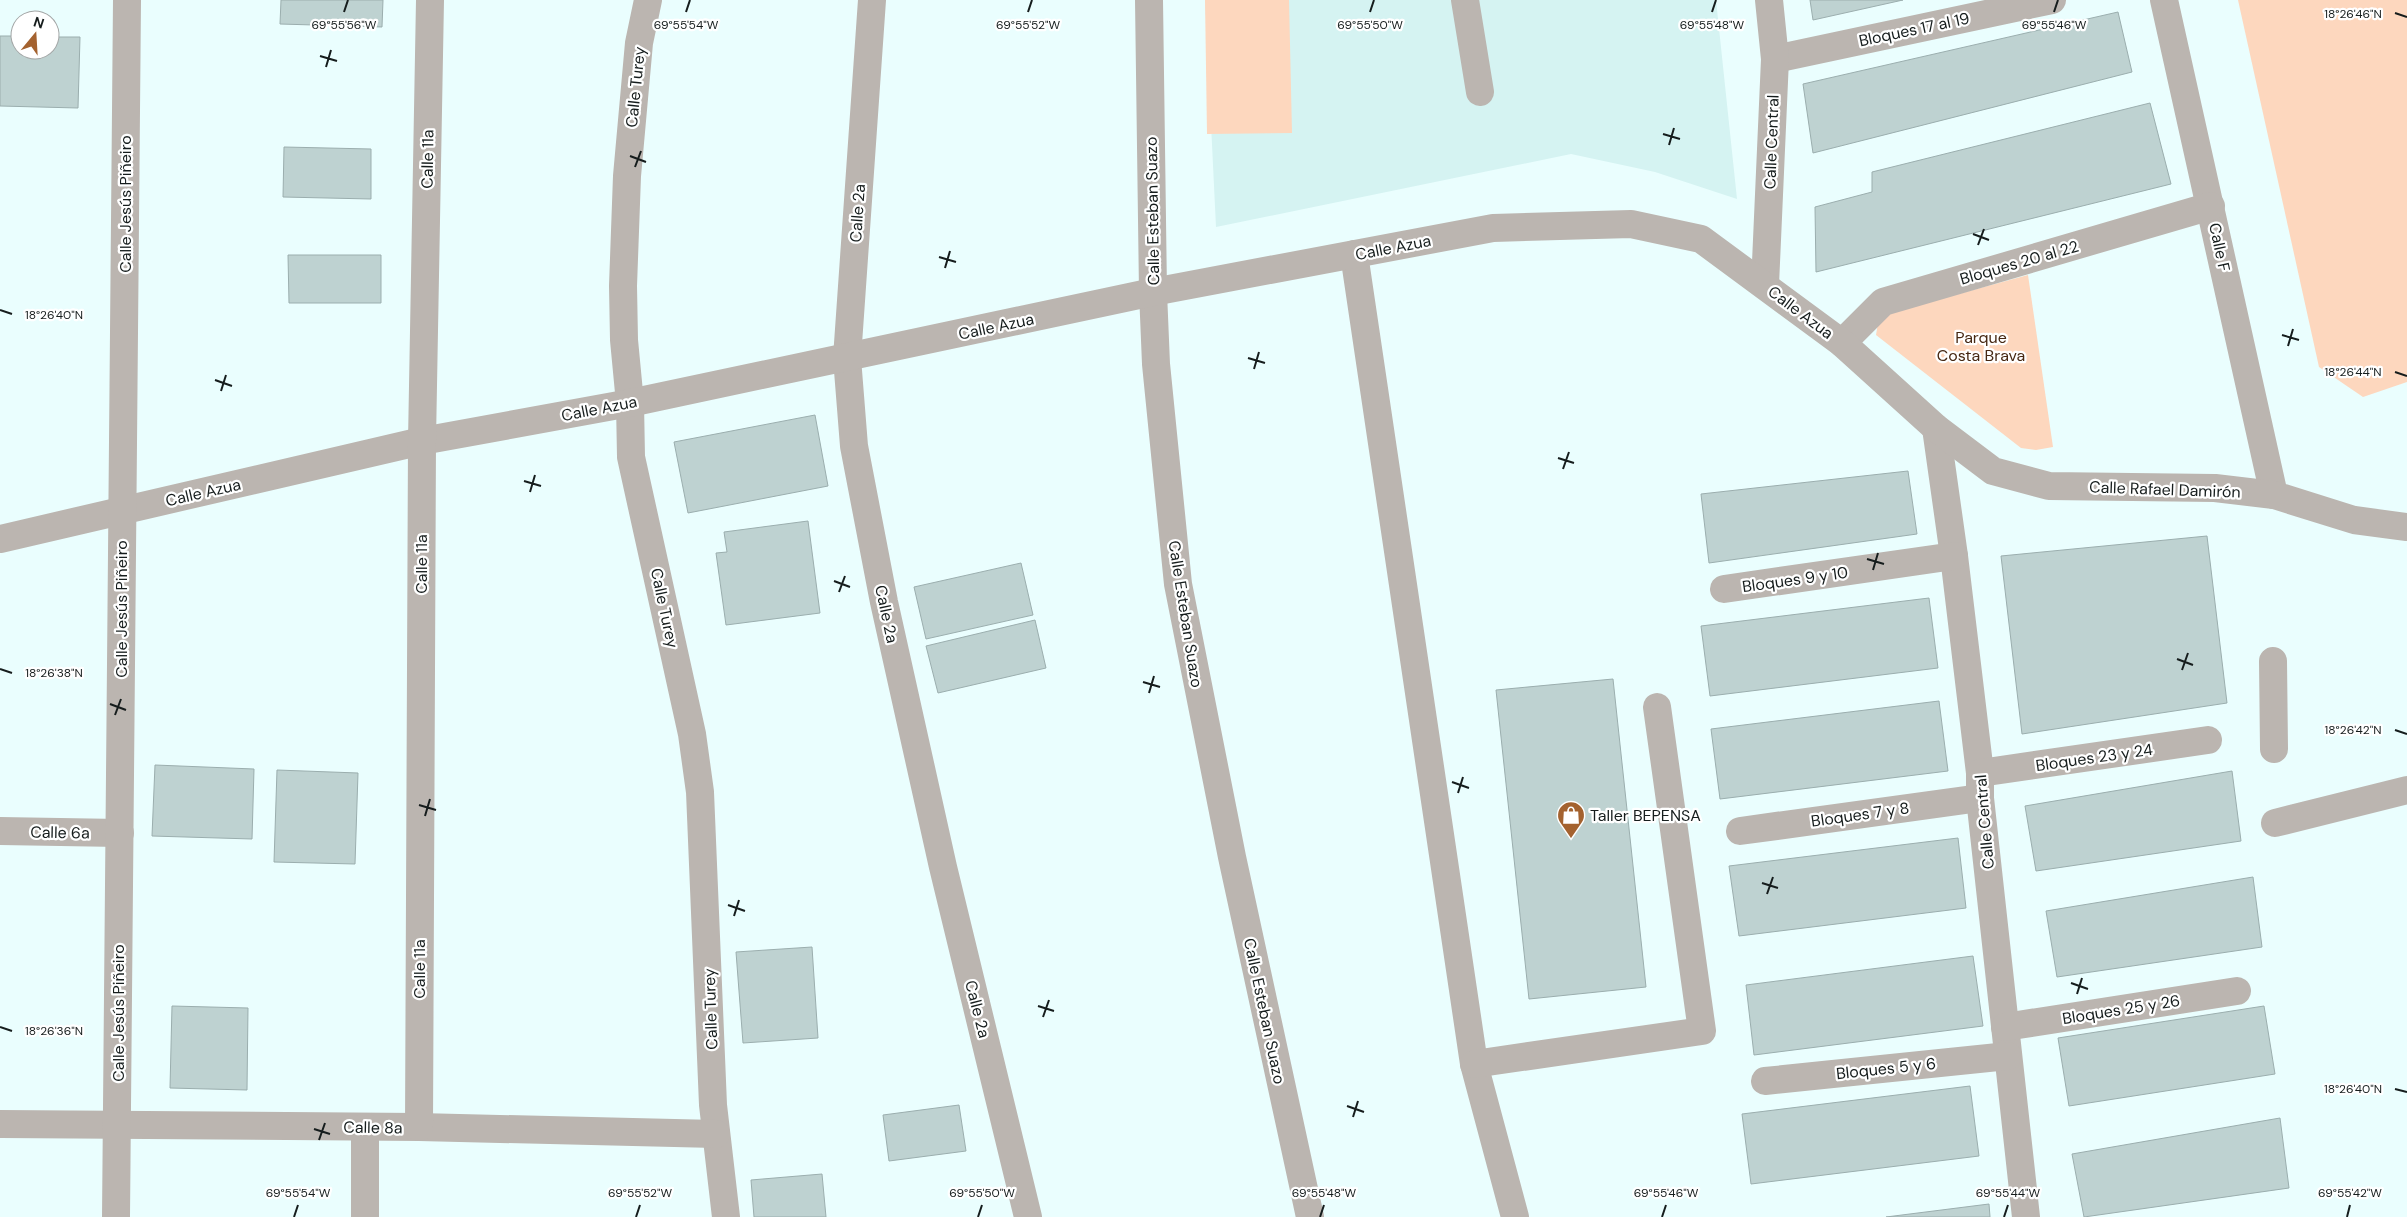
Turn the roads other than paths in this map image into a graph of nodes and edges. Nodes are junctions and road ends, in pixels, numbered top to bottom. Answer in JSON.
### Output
{"nodes":[{"id":1,"x":127,"y":0,"type":"edge"},
{"id":2,"x":430,"y":0,"type":"edge"},
{"id":3,"x":648,"y":0,"type":"edge"},
{"id":4,"x":872,"y":0,"type":"edge"},
{"id":5,"x":1149,"y":0,"type":"edge"},
{"id":6,"x":1465,"y":0,"type":"edge"},
{"id":7,"x":1769,"y":0,"type":"edge"},
{"id":8,"x":2052,"y":0,"type":"edge"},
{"id":9,"x":2164,"y":0,"type":"edge"},
{"id":10,"x":1775,"y":59,"type":"junction"},
{"id":11,"x":1480,"y":92,"type":"dead end"},
{"id":12,"x":2211,"y":206,"type":"junction"},
{"id":13,"x":1354,"y":254,"type":"junction"},
{"id":14,"x":1766,"y":285,"type":"junction"},
{"id":15,"x":1152,"y":292,"type":"junction"},
{"id":16,"x":1842,"y":343,"type":"junction"},
{"id":17,"x":847,"y":358,"type":"junction"},
{"id":18,"x":630,"y":403,"type":"junction"},
{"id":19,"x":1936,"y":428,"type":"junction"},
{"id":20,"x":422,"y":441,"type":"junction"},
{"id":21,"x":2274,"y":494,"type":"junction"},
{"id":22,"x":122,"y":510,"type":"junction"},
{"id":23,"x":2407,"y":527,"type":"edge"},
{"id":24,"x":0,"y":539,"type":"edge"},
{"id":25,"x":1954,"y":556,"type":"junction"},
{"id":26,"x":1724,"y":589,"type":"dead end"},
{"id":27,"x":2273,"y":661,"type":"dead end"},
{"id":28,"x":1657,"y":706,"type":"dead end"},
{"id":29,"x":2208,"y":740,"type":"dead end"},
{"id":30,"x":2274,"y":749,"type":"dead end"},
{"id":31,"x":1980,"y":786,"type":"junction"},
{"id":32,"x":2407,"y":790,"type":"edge"},
{"id":33,"x":2275,"y":823,"type":"dead end"},
{"id":34,"x":0,"y":831,"type":"edge"},
{"id":35,"x":1740,"y":831,"type":"dead end"},
{"id":36,"x":120,"y":833,"type":"junction"},
{"id":37,"x":2237,"y":991,"type":"dead end"},
{"id":38,"x":2005,"y":1027,"type":"junction"},
{"id":39,"x":2008,"y":1056,"type":"junction"},
{"id":40,"x":1474,"y":1064,"type":"junction"},
{"id":41,"x":1765,"y":1081,"type":"dead end"},
{"id":42,"x":0,"y":1124,"type":"edge"},
{"id":43,"x":117,"y":1125,"type":"junction"},
{"id":44,"x":365,"y":1127,"type":"junction"},
{"id":45,"x":419,"y":1127,"type":"junction"},
{"id":46,"x":716,"y":1134,"type":"junction"},
{"id":47,"x":116,"y":1217,"type":"edge"},
{"id":48,"x":365,"y":1217,"type":"edge"},
{"id":49,"x":726,"y":1217,"type":"edge"},
{"id":50,"x":1028,"y":1217,"type":"edge"},
{"id":51,"x":1310,"y":1217,"type":"edge"},
{"id":52,"x":1514,"y":1217,"type":"edge"},
{"id":53,"x":2026,"y":1217,"type":"edge"}],
"edges":[{"from":1,"to":22,"type":"street","name":"Calle Jesús Piñeiro"},
{"from":2,"to":20,"type":"street","name":"Calle 11a"},
{"from":3,"to":18,"type":"street","name":"Calle Turey"},
{"from":4,"to":17,"type":"street","name":"Calle 2a"},
{"from":5,"to":15,"type":"street","name":"Calle Esteban Suazo"},
{"from":6,"to":11,"type":"street"},
{"from":7,"to":10,"type":"street","name":"Calle Central"},
{"from":8,"to":10,"type":"street","name":"Bloques 17 al 19"},
{"from":9,"to":12,"type":"street","name":"Calle F"},
{"from":10,"to":14,"type":"street","name":"Calle Central"},
{"from":12,"to":16,"type":"street","name":"Bloques 20 al 22"},
{"from":12,"to":21,"type":"street","name":"Calle F"},
{"from":13,"to":14,"type":"street","name":"Calle Azua"},
{"from":13,"to":15,"type":"street","name":"Calle Azua"},
{"from":13,"to":40,"type":"street"},
{"from":14,"to":16,"type":"street","name":"Calle Azua"},
{"from":15,"to":17,"type":"street","name":"Calle Azua"},
{"from":15,"to":51,"type":"street","name":"Calle Esteban Suazo"},
{"from":16,"to":19,"type":"street","name":"Calle Azua"},
{"from":17,"to":18,"type":"street","name":"Calle Azua"},
{"from":17,"to":50,"type":"street","name":"Calle 2a"},
{"from":18,"to":20,"type":"street","name":"Calle Azua"},
{"from":18,"to":46,"type":"street","name":"Calle Turey"},
{"from":19,"to":21,"type":"street","name":"Calle Rafael Damirón"},
{"from":19,"to":25,"type":"street","name":"Calle Central"},
{"from":20,"to":22,"type":"street","name":"Calle Azua"},
{"from":20,"to":45,"type":"street","name":"Calle 11a"},
{"from":21,"to":23,"type":"street","name":"Calle Rafael Damirón"},
{"from":22,"to":24,"type":"street","name":"Calle Azua"},
{"from":22,"to":36,"type":"street","name":"Calle Jesús Piñeiro"},
{"from":25,"to":26,"type":"street","name":"Bloques 9 y 10"},
{"from":25,"to":31,"type":"street","name":"Calle Central"},
{"from":27,"to":30,"type":"street"},
{"from":28,"to":40,"type":"street"},
{"from":29,"to":31,"type":"street","name":"Bloques 23 y 24"},
{"from":31,"to":35,"type":"street","name":"Bloques 7 y 8"},
{"from":31,"to":38,"type":"street","name":"Calle Central"},
{"from":32,"to":33,"type":"street"},
{"from":34,"to":36,"type":"street","name":"Calle 6a"},
{"from":36,"to":43,"type":"street","name":"Calle Jesús Piñeiro"},
{"from":37,"to":38,"type":"street","name":"Bloques 25 y 26"},
{"from":38,"to":39,"type":"street","name":"Calle Central"},
{"from":39,"to":41,"type":"street","name":"Bloques 5 y 6"},
{"from":39,"to":53,"type":"street","name":"Calle Central"},
{"from":40,"to":52,"type":"street"},
{"from":42,"to":43,"type":"street","name":"Calle 8a"},
{"from":43,"to":44,"type":"street","name":"Calle 8a"},
{"from":43,"to":47,"type":"street","name":"Calle Jesús Piñeiro"},
{"from":44,"to":45,"type":"street","name":"Calle 8a"},
{"from":44,"to":48,"type":"street"},
{"from":45,"to":46,"type":"street","name":"Calle 8a"},
{"from":46,"to":49,"type":"street","name":"Calle Turey"}]}
